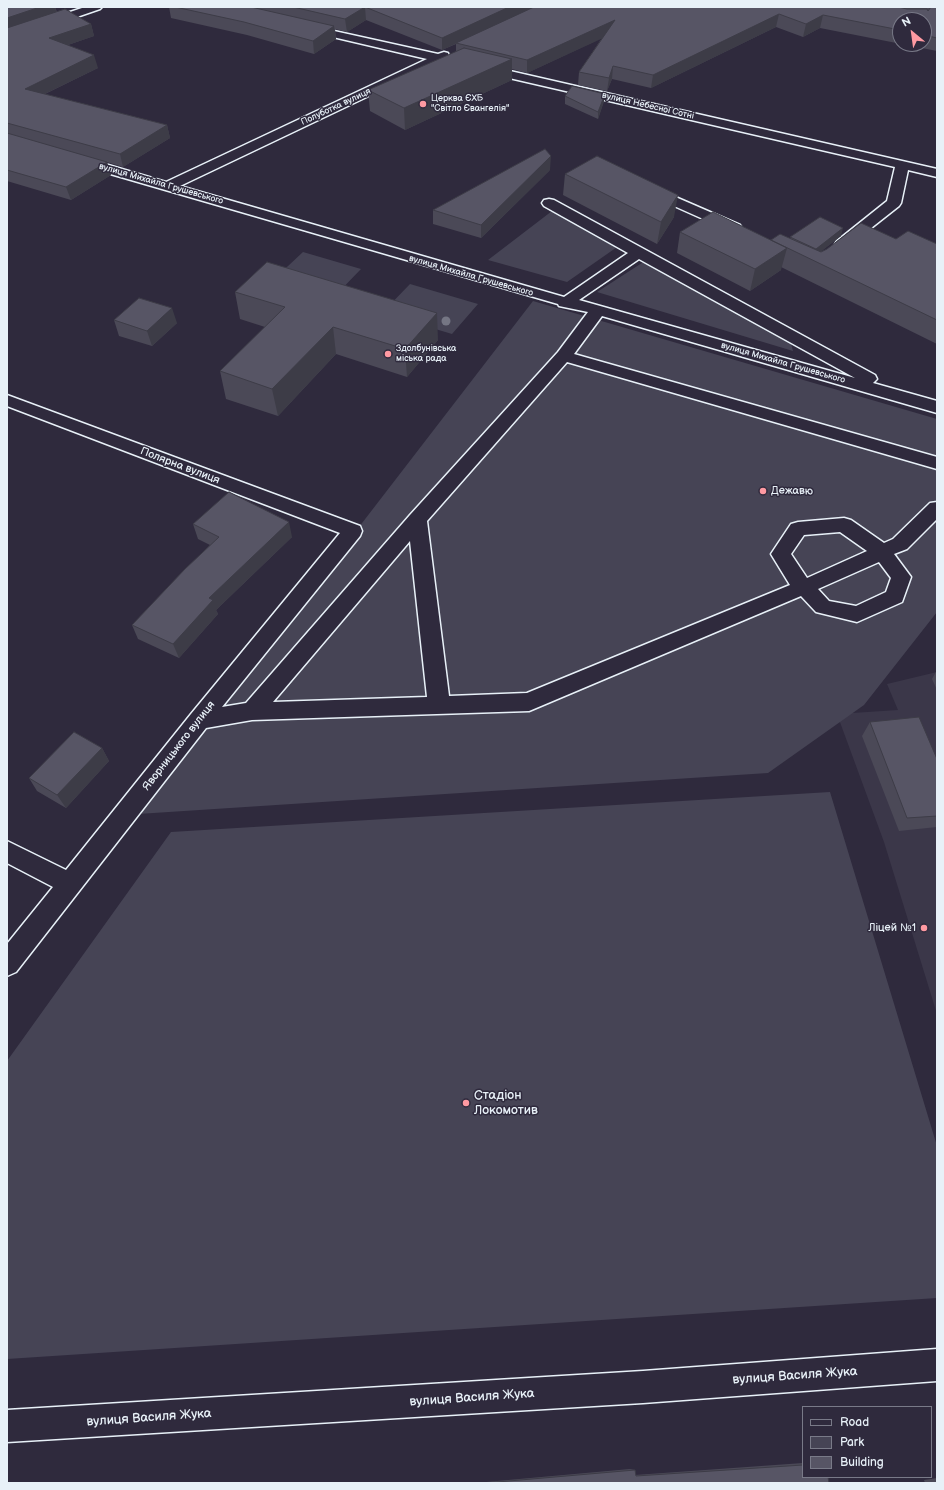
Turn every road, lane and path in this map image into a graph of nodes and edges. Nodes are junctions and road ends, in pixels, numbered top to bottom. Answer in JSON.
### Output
{"nodes":[{"id":1,"x":96,"y":7,"type":"edge"},
{"id":2,"x":294,"y":25,"type":"edge"},
{"id":3,"x":7,"y":37,"type":"edge"},
{"id":4,"x":460,"y":48,"type":"edge"},
{"id":5,"x":440,"y":58,"type":"junction"},
{"id":6,"x":68,"y":157,"type":"edge"},
{"id":7,"x":902,"y":164,"type":"junction"},
{"id":8,"x":937,"y":173,"type":"edge"},
{"id":9,"x":639,"y":184,"type":"edge"},
{"id":10,"x":168,"y":186,"type":"junction"},
{"id":11,"x":549,"y":203,"type":"dead end"},
{"id":12,"x":745,"y":233,"type":"edge"},
{"id":13,"x":834,"y":250,"type":"edge"},
{"id":14,"x":639,"y":252,"type":"junction"},
{"id":15,"x":565,"y":303,"type":"junction"},
{"id":16,"x":598,"y":310,"type":"junction"},
{"id":17,"x":564,"y":356,"type":"junction"},
{"id":18,"x":904,"y":398,"type":"junction"},
{"id":19,"x":7,"y":400,"type":"edge"},
{"id":20,"x":937,"y":407,"type":"edge"},
{"id":21,"x":937,"y":463,"type":"edge"},
{"id":22,"x":937,"y":508,"type":"edge"},
{"id":23,"x":417,"y":520,"type":"junction"},
{"id":24,"x":353,"y":531,"type":"joint"},
{"id":25,"x":882,"y":552,"type":"junction"},
{"id":26,"x":804,"y":587,"type":"junction"},
{"id":27,"x":439,"y":705,"type":"junction"},
{"id":28,"x":252,"y":711,"type":"junction"},
{"id":29,"x":199,"y":720,"type":"junction"},
{"id":30,"x":7,"y":851,"type":"edge"},
{"id":31,"x":70,"y":884,"type":"junction"},
{"id":32,"x":7,"y":964,"type":"edge"},
{"id":33,"x":937,"y":1365,"type":"edge"},
{"id":34,"x":7,"y":1426,"type":"edge"}],
"edges":[{"from":1,"to":3,"type":"street"},
{"from":2,"to":5,"type":"street","name":"вулиця Небесної Сотні"},
{"from":4,"to":5,"type":"street","name":"Полуботка вулиця"},
{"from":5,"to":7,"type":"street","name":"вулиця Небесної Сотні"},
{"from":5,"to":10,"type":"street","name":"Полуботка вулиця"},
{"from":6,"to":10,"type":"street","name":"вулиця Михайла Грушевського"},
{"from":7,"to":8,"type":"street","name":"вулиця Небесної Сотні"},
{"from":7,"to":13,"type":"street"},
{"from":9,"to":12,"type":"street"},
{"from":10,"to":15,"type":"street","name":"вулиця Михайла Грушевського"},
{"from":11,"to":14,"type":"street"},
{"from":14,"to":15,"type":"street"},
{"from":14,"to":18,"type":"street"},
{"from":15,"to":16,"type":"street","name":"вулиця Михайла Грушевського"},
{"from":16,"to":17,"type":"street"},
{"from":16,"to":18,"type":"street","name":"вулиця Михайла Грушевського"},
{"from":17,"to":21,"type":"street"},
{"from":17,"to":23,"type":"street"},
{"from":18,"to":20,"type":"street","name":"вулиця Михайла Грушевського"},
{"from":19,"to":24,"type":"street","name":"Полярна вулиця"},
{"from":22,"to":25,"type":"street"},
{"from":23,"to":27,"type":"street"},
{"from":23,"to":28,"type":"street"},
{"from":24,"to":29,"type":"street","name":"Яворницького вулиця"},
{"from":25,"to":26,"type":"street"},
{"from":25,"to":26,"type":"street"},
{"from":25,"to":26,"type":"street"},
{"from":26,"to":27,"type":"street"},
{"from":27,"to":28,"type":"street"},
{"from":28,"to":29,"type":"street"},
{"from":29,"to":31,"type":"street","name":"Яворницького вулиця"},
{"from":30,"to":31,"type":"street"},
{"from":31,"to":32,"type":"street","name":"Яворницького вулиця"},
{"from":33,"to":34,"type":"street","name":"вулиця Василя Жука"}]}
